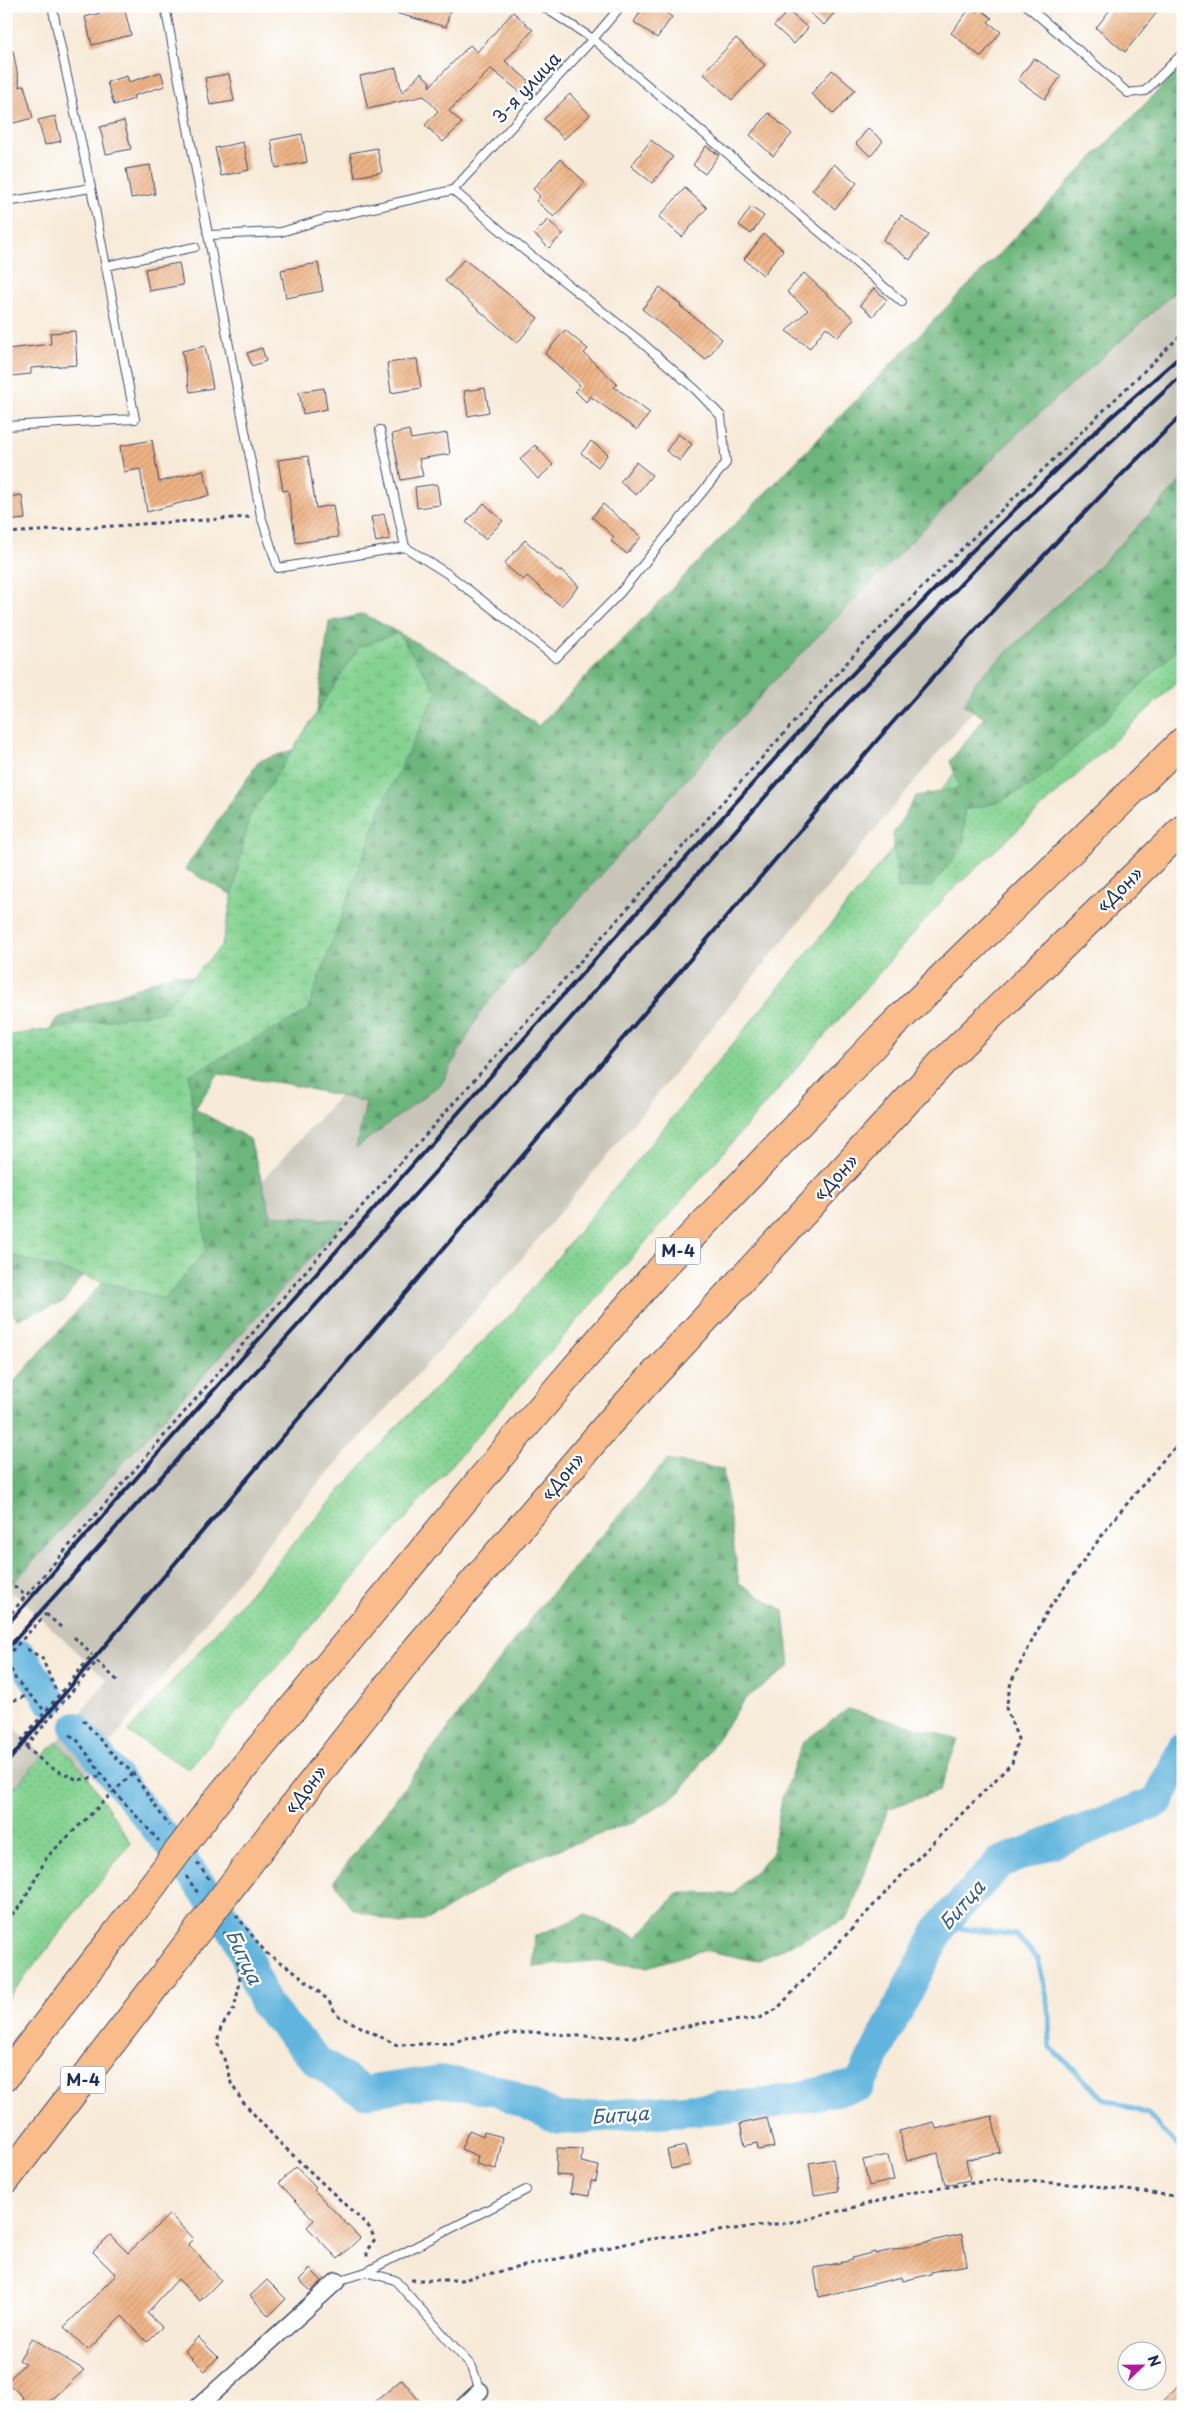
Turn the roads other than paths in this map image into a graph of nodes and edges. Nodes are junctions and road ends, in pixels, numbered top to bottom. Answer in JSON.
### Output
{"nodes":[{"id":1,"x":52,"y":6,"type":"edge"},
{"id":2,"x":165,"y":6,"type":"edge"},
{"id":3,"x":542,"y":6,"type":"edge"},
{"id":4,"x":621,"y":6,"type":"edge"},
{"id":5,"x":1027,"y":6,"type":"edge"},
{"id":6,"x":593,"y":39,"type":"junction"},
{"id":7,"x":1183,"y":53,"type":"edge"},
{"id":8,"x":92,"y":188,"type":"junction"},
{"id":9,"x":453,"y":190,"type":"junction"},
{"id":10,"x":6,"y":202,"type":"edge"},
{"id":11,"x":209,"y":235,"type":"junction"},
{"id":12,"x":195,"y":247,"type":"dead end"},
{"id":13,"x":106,"y":266,"type":"junction"},
{"id":14,"x":902,"y":302,"type":"dead end"},
{"id":15,"x":6,"y":426,"type":"edge"},
{"id":16,"x":380,"y":430,"type":"dead end"},
{"id":17,"x":405,"y":547,"type":"junction"},
{"id":18,"x":1183,"y":741,"type":"edge"},
{"id":19,"x":1183,"y":829,"type":"edge"},
{"id":20,"x":6,"y":2076,"type":"edge"},
{"id":21,"x":6,"y":2180,"type":"edge"},
{"id":22,"x":526,"y":2190,"type":"dead end"},
{"id":23,"x":366,"y":2272,"type":"junction"},
{"id":24,"x":337,"y":2281,"type":"joint"},
{"id":25,"x":480,"y":2392,"type":"joint"},
{"id":26,"x":198,"y":2407,"type":"edge"},
{"id":27,"x":463,"y":2407,"type":"edge"}],
"edges":[{"from":1,"to":8,"type":"lane"},
{"from":2,"to":11,"type":"lane"},
{"from":3,"to":6,"type":"lane"},
{"from":4,"to":6,"type":"lane","name":"3-я улица"},
{"from":5,"to":7,"type":"lane"},
{"from":6,"to":9,"type":"lane","name":"3-я улица"},
{"from":6,"to":14,"type":"lane"},
{"from":8,"to":10,"type":"lane"},
{"from":8,"to":13,"type":"lane"},
{"from":9,"to":11,"type":"lane"},
{"from":9,"to":17,"type":"lane"},
{"from":11,"to":17,"type":"lane"},
{"from":12,"to":13,"type":"lane"},
{"from":13,"to":15,"type":"lane"},
{"from":16,"to":17,"type":"lane"},
{"from":18,"to":20,"type":"highway","number":"М-4","bridge":true},
{"from":19,"to":21,"type":"highway","name":"«Дон»","number":"М-4","bridge":true},
{"from":22,"to":23,"type":"lane"},
{"from":23,"to":24,"type":"lane"},
{"from":23,"to":25,"type":"lane"},
{"from":24,"to":26,"type":"street"},
{"from":25,"to":27,"type":"street"}]}
